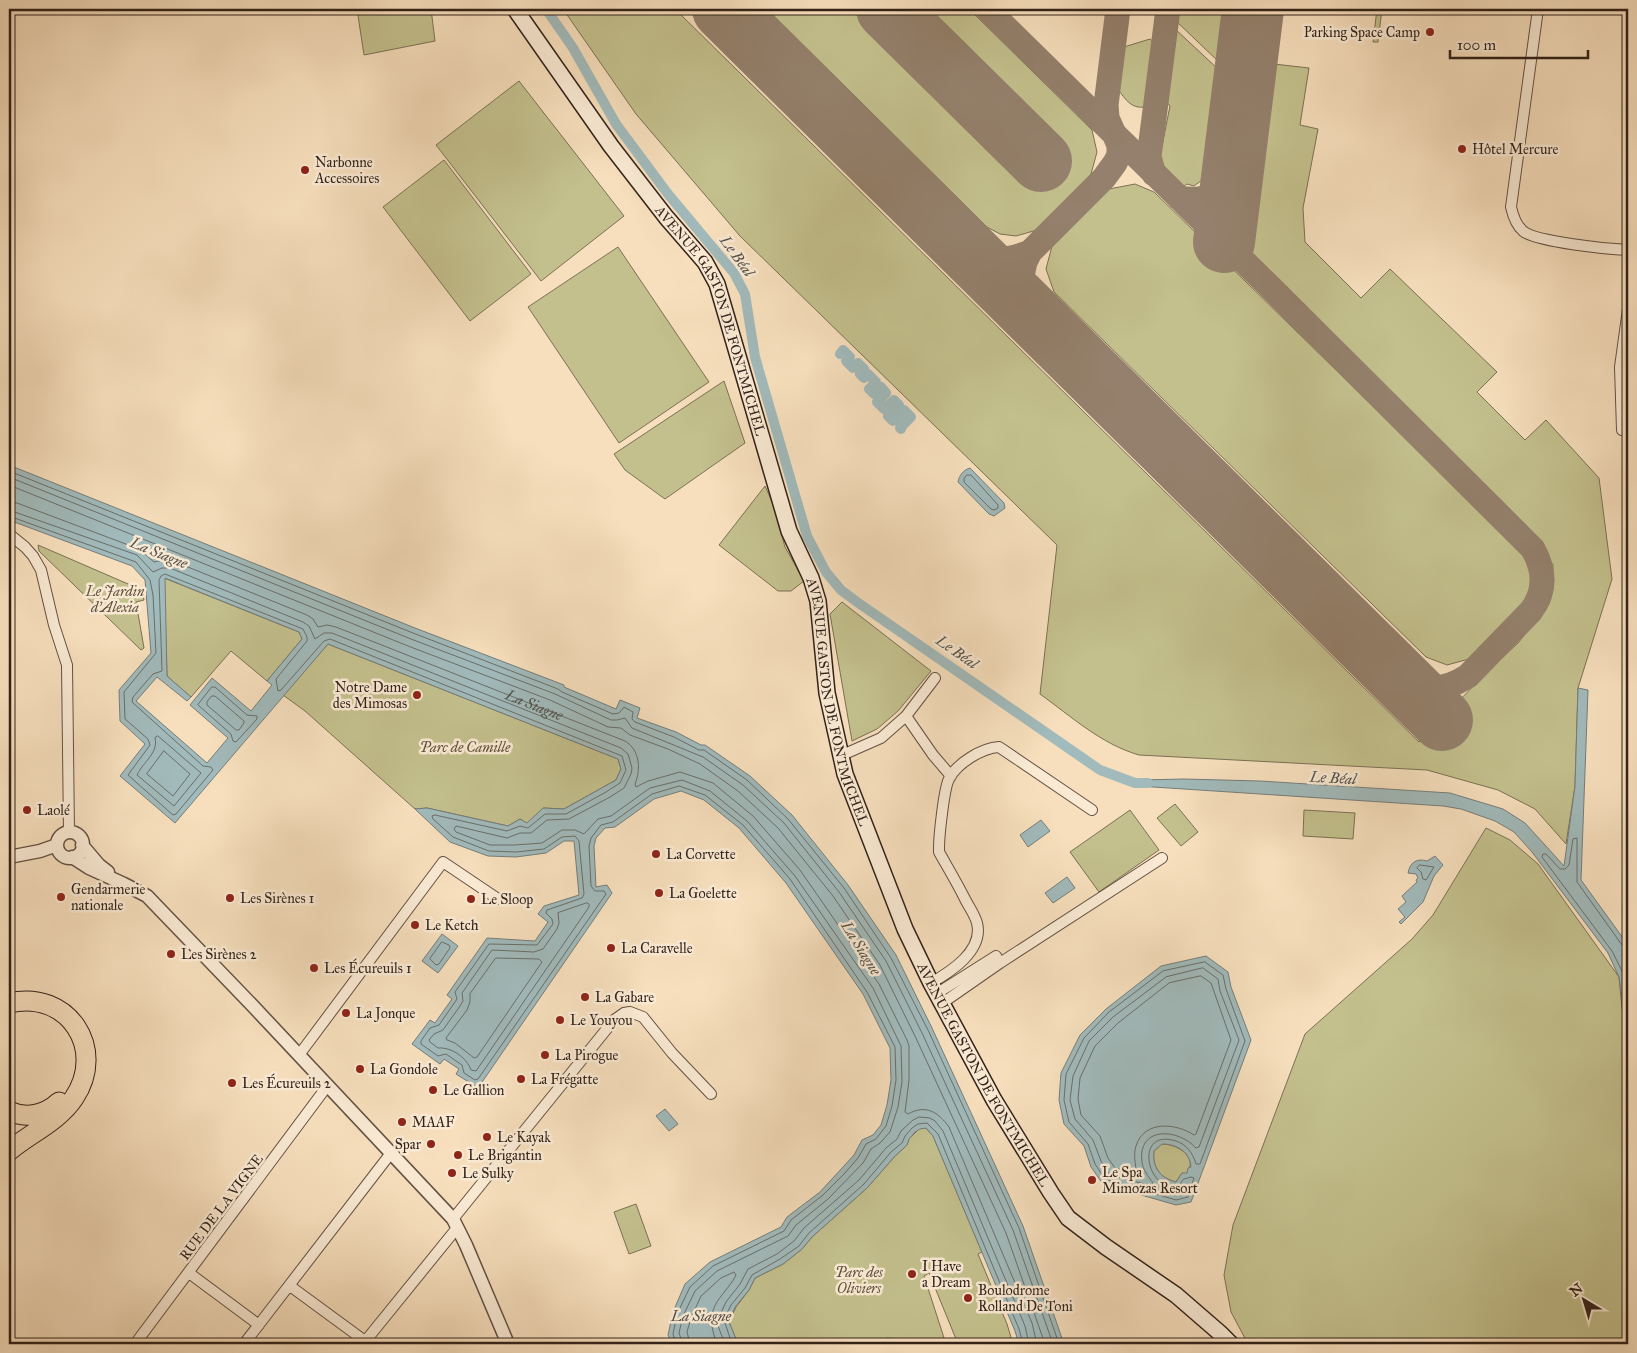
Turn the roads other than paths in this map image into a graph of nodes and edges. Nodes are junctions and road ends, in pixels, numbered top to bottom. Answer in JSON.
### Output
{"nodes":[{"id":1,"x":515,"y":9,"type":"edge"},
{"id":2,"x":1538,"y":9,"type":"edge"},
{"id":3,"x":1628,"y":250,"type":"edge"},
{"id":4,"x":1628,"y":309,"type":"edge"},
{"id":5,"x":1622,"y":430,"type":"dead end"},
{"id":6,"x":9,"y":534,"type":"edge"},
{"id":7,"x":936,"y":678,"type":"dead end"},
{"id":8,"x":906,"y":716,"type":"junction"},
{"id":9,"x":840,"y":756,"type":"junction"},
{"id":10,"x":951,"y":776,"type":"junction"},
{"id":11,"x":1092,"y":810,"type":"dead end"},
{"id":12,"x":69,"y":832,"type":"junction"},
{"id":13,"x":82,"y":845,"type":"junction"},
{"id":14,"x":57,"y":846,"type":"junction"},
{"id":15,"x":9,"y":857,"type":"edge"},
{"id":16,"x":72,"y":857,"type":"junction"},
{"id":17,"x":1162,"y":858,"type":"dead end"},
{"id":18,"x":124,"y":884,"type":"junction"},
{"id":19,"x":498,"y":899,"type":"dead end"},
{"id":20,"x":936,"y":993,"type":"junction"},
{"id":21,"x":9,"y":1003,"type":"edge"},
{"id":22,"x":9,"y":1010,"type":"edge"},
{"id":23,"x":299,"y":1055,"type":"junction"},
{"id":24,"x":328,"y":1085,"type":"junction"},
{"id":25,"x":711,"y":1094,"type":"dead end"},
{"id":26,"x":9,"y":1111,"type":"edge"},
{"id":27,"x":9,"y":1151,"type":"edge"},
{"id":28,"x":391,"y":1153,"type":"junction"},
{"id":29,"x":455,"y":1223,"type":"junction"},
{"id":30,"x":189,"y":1273,"type":"junction"},
{"id":31,"x":290,"y":1286,"type":"junction"},
{"id":32,"x":259,"y":1325,"type":"junction"},
{"id":33,"x":365,"y":1343,"type":"edge"},
{"id":34,"x":135,"y":1344,"type":"edge"},
{"id":35,"x":244,"y":1344,"type":"edge"},
{"id":36,"x":508,"y":1344,"type":"edge"},
{"id":37,"x":1231,"y":1344,"type":"edge"}],
"edges":[{"from":1,"to":9,"type":"main road","name":"AVENUE GASTON DE FONTMICHEL"},
{"from":2,"to":3,"type":"street"},
{"from":4,"to":5,"type":"street"},
{"from":6,"to":12,"type":"street"},
{"from":7,"to":8,"type":"street"},
{"from":8,"to":9,"type":"street"},
{"from":8,"to":10,"type":"street"},
{"from":9,"to":20,"type":"main road","name":"AVENUE GASTON DE FONTMICHEL"},
{"from":10,"to":11,"type":"street"},
{"from":10,"to":20,"type":"street"},
{"from":12,"to":13,"type":"street"},
{"from":12,"to":14,"type":"street"},
{"from":13,"to":16,"type":"street"},
{"from":13,"to":18,"type":"street"},
{"from":14,"to":15,"type":"street"},
{"from":14,"to":16,"type":"street"},
{"from":16,"to":18,"type":"street"},
{"from":17,"to":20,"type":"street"},
{"from":18,"to":23,"type":"street"},
{"from":19,"to":23,"type":"street"},
{"from":20,"to":37,"type":"main road","name":"AVENUE GASTON DE FONTMICHEL"},
{"from":21,"to":27,"type":"highway"},
{"from":22,"to":26,"type":"highway"},
{"from":23,"to":24,"type":"street"},
{"from":24,"to":28,"type":"street"},
{"from":24,"to":30,"type":"street","name":"RUE DE LA VIGNE"},
{"from":25,"to":29,"type":"street"},
{"from":28,"to":29,"type":"street"},
{"from":28,"to":31,"type":"street"},
{"from":29,"to":33,"type":"street"},
{"from":29,"to":36,"type":"street"},
{"from":30,"to":32,"type":"street"},
{"from":30,"to":34,"type":"street","name":"RUE DE LA VIGNE"},
{"from":31,"to":32,"type":"street"},
{"from":31,"to":33,"type":"street"},
{"from":32,"to":35,"type":"street"}]}
